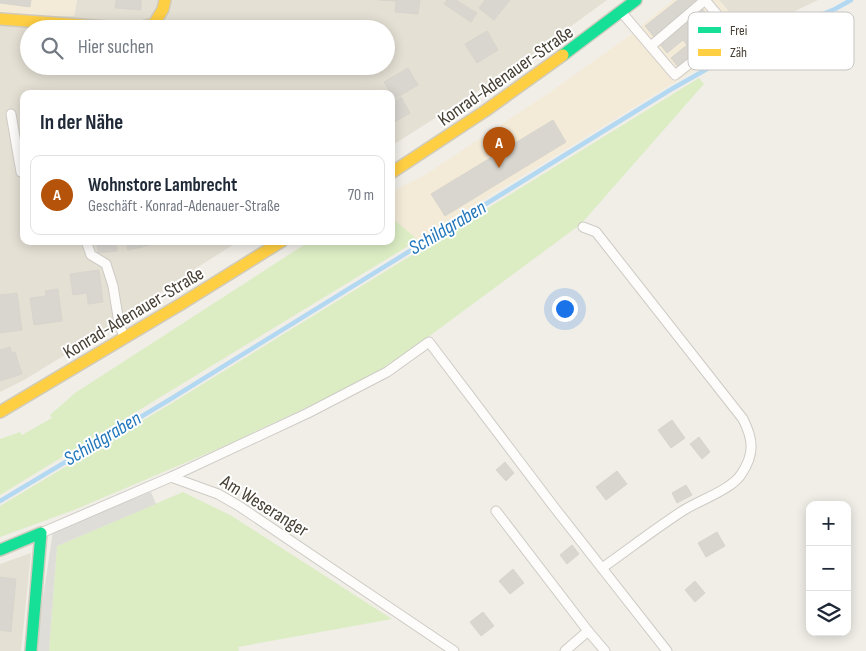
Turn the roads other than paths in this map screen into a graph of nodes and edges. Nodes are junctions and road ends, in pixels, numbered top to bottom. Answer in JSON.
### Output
{"nodes":[{"id":1,"x":165,"y":0,"type":"edge"},
{"id":2,"x":636,"y":0,"type":"edge"},
{"id":3,"x":705,"y":0,"type":"edge"},
{"id":4,"x":621,"y":12,"type":"junction"},
{"id":5,"x":691,"y":12,"type":"edge"},
{"id":6,"x":715,"y":12,"type":"edge"},
{"id":7,"x":688,"y":14,"type":"edge"},
{"id":8,"x":0,"y":19,"type":"edge"},
{"id":9,"x":20,"y":20,"type":"edge"},
{"id":10,"x":156,"y":20,"type":"edge"},
{"id":11,"x":651,"y":46,"type":"junction"},
{"id":12,"x":688,"y":65,"type":"edge"},
{"id":13,"x":11,"y":114,"type":"dead end"},
{"id":14,"x":20,"y":166,"type":"edge"},
{"id":15,"x":395,"y":171,"type":"edge"},
{"id":16,"x":584,"y":226,"type":"dead end"},
{"id":17,"x":87,"y":245,"type":"edge"},
{"id":18,"x":276,"y":245,"type":"edge"},
{"id":19,"x":124,"y":338,"type":"junction"},
{"id":20,"x":0,"y":412,"type":"edge"},
{"id":21,"x":171,"y":477,"type":"junction"},
{"id":22,"x":496,"y":511,"type":"dead end"},
{"id":23,"x":41,"y":533,"type":"junction"},
{"id":24,"x":0,"y":550,"type":"edge"},
{"id":25,"x":602,"y":568,"type":"junction"},
{"id":26,"x":588,"y":631,"type":"junction"},
{"id":27,"x":31,"y":651,"type":"edge"},
{"id":28,"x":454,"y":651,"type":"edge"},
{"id":29,"x":565,"y":651,"type":"edge"},
{"id":30,"x":606,"y":651,"type":"edge"},
{"id":31,"x":667,"y":651,"type":"edge"}],
"edges":[{"from":1,"to":10,"type":"main road"},
{"from":2,"to":4,"type":"main road","name":"Konrad-Adenauer-Straße"},
{"from":3,"to":5,"type":"lane"},
{"from":3,"to":6,"type":"lane"},
{"from":4,"to":11,"type":"lane"},
{"from":4,"to":15,"type":"main road","name":"Konrad-Adenauer-Straße"},
{"from":7,"to":11,"type":"lane"},
{"from":8,"to":9,"type":"main road"},
{"from":11,"to":12,"type":"lane"},
{"from":13,"to":14,"type":"lane"},
{"from":16,"to":25,"type":"lane"},
{"from":17,"to":19,"type":"lane"},
{"from":18,"to":19,"type":"main road","name":"Konrad-Adenauer-Straße"},
{"from":19,"to":20,"type":"main road","name":"Konrad-Adenauer-Straße"},
{"from":21,"to":23,"type":"lane"},
{"from":21,"to":25,"type":"lane"},
{"from":21,"to":28,"type":"lane","name":"Am Weseranger"},
{"from":22,"to":26,"type":"lane"},
{"from":23,"to":24,"type":"main road"},
{"from":23,"to":27,"type":"main road"},
{"from":25,"to":31,"type":"lane"},
{"from":26,"to":29,"type":"lane"},
{"from":26,"to":30,"type":"lane"}]}
